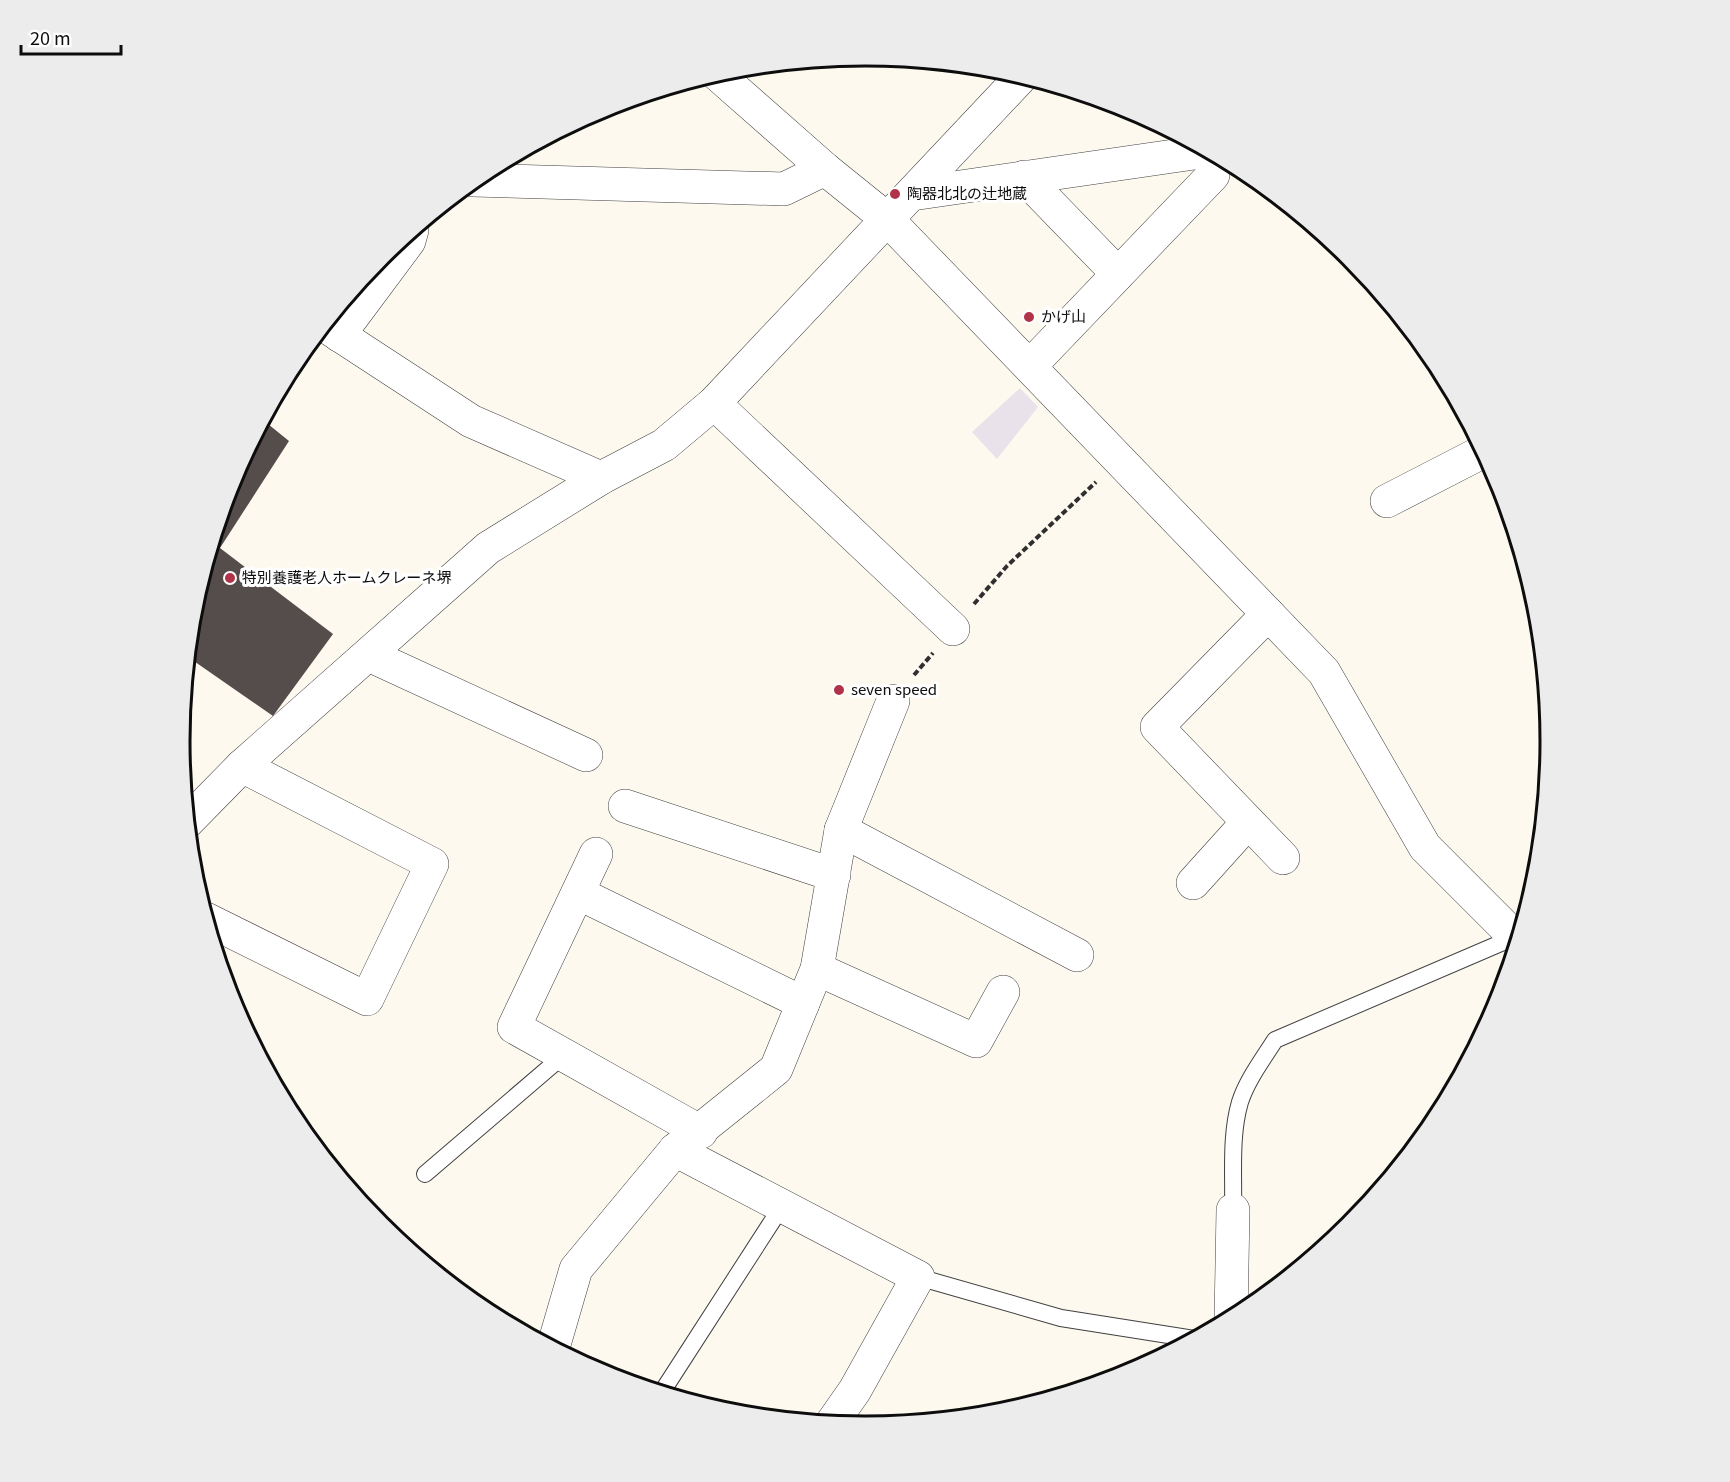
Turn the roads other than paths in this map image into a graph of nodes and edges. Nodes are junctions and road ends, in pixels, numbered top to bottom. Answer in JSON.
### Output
{"nodes":[{"id":1,"x":724,"y":81,"type":"edge"},
{"id":2,"x":1015,"y":83,"type":"edge"},
{"id":3,"x":1210,"y":163,"type":"edge"},
{"id":4,"x":825,"y":169,"type":"junction"},
{"id":5,"x":1024,"y":177,"type":"junction"},
{"id":6,"x":489,"y":180,"type":"edge"},
{"id":7,"x":912,"y":194,"type":"junction"},
{"id":8,"x":887,"y":219,"type":"junction"},
{"id":9,"x":393,"y":260,"type":"edge"},
{"id":10,"x":1118,"y":274,"type":"junction"},
{"id":11,"x":331,"y":330,"type":"edge"},
{"id":12,"x":1030,"y":366,"type":"junction"},
{"id":13,"x":714,"y":403,"type":"junction"},
{"id":14,"x":1476,"y":455,"type":"edge"},
{"id":15,"x":600,"y":478,"type":"junction"},
{"id":16,"x":1387,"y":501,"type":"dead end"},
{"id":17,"x":1268,"y":614,"type":"junction"},
{"id":18,"x":953,"y":629,"type":"road end"},
{"id":19,"x":369,"y":655,"type":"junction"},
{"id":20,"x":892,"y":701,"type":"road end"},
{"id":21,"x":586,"y":755,"type":"dead end"},
{"id":22,"x":242,"y":766,"type":"junction"},
{"id":23,"x":625,"y":806,"type":"dead end"},
{"id":24,"x":194,"y":815,"type":"edge"},
{"id":25,"x":1248,"y":822,"type":"junction"},
{"id":26,"x":841,"y":831,"type":"junction"},
{"id":27,"x":596,"y":854,"type":"dead end"},
{"id":28,"x":1284,"y":858,"type":"dead end"},
{"id":29,"x":834,"y":875,"type":"junction"},
{"id":30,"x":1193,"y":883,"type":"dead end"},
{"id":31,"x":578,"y":893,"type":"junction"},
{"id":32,"x":215,"y":924,"type":"edge"},
{"id":33,"x":1512,"y":934,"type":"edge"},
{"id":34,"x":1509,"y":941,"type":"edge"},
{"id":35,"x":1077,"y":955,"type":"dead end"},
{"id":36,"x":818,"y":969,"type":"junction"},
{"id":37,"x":1002,"y":992,"type":"dead end"},
{"id":38,"x":803,"y":1003,"type":"junction"},
{"id":39,"x":564,"y":1055,"type":"junction"},
{"id":40,"x":688,"y":1141,"type":"junction"},
{"id":41,"x":425,"y":1174,"type":"dead end"},
{"id":42,"x":782,"y":1206,"type":"junction"},
{"id":43,"x":1233,"y":1210,"type":"joint"},
{"id":44,"x":918,"y":1277,"type":"junction"},
{"id":45,"x":1231,"y":1308,"type":"edge"},
{"id":46,"x":1182,"y":1336,"type":"edge"},
{"id":47,"x":555,"y":1340,"type":"edge"},
{"id":48,"x":666,"y":1386,"type":"edge"},
{"id":49,"x":837,"y":1415,"type":"edge"}],
"edges":[{"from":1,"to":4,"type":"street"},
{"from":2,"to":7,"type":"street"},
{"from":3,"to":5,"type":"street"},
{"from":3,"to":10,"type":"street"},
{"from":4,"to":6,"type":"street"},
{"from":4,"to":8,"type":"street"},
{"from":5,"to":7,"type":"street"},
{"from":5,"to":10,"type":"street"},
{"from":7,"to":8,"type":"street"},
{"from":8,"to":12,"type":"street"},
{"from":8,"to":13,"type":"street"},
{"from":9,"to":11,"type":"street"},
{"from":10,"to":12,"type":"street"},
{"from":11,"to":15,"type":"street"},
{"from":12,"to":17,"type":"street"},
{"from":13,"to":15,"type":"street"},
{"from":13,"to":18,"type":"street"},
{"from":14,"to":16,"type":"street"},
{"from":15,"to":19,"type":"street"},
{"from":17,"to":25,"type":"street"},
{"from":17,"to":33,"type":"street"},
{"from":19,"to":21,"type":"street"},
{"from":19,"to":22,"type":"street"},
{"from":20,"to":26,"type":"street"},
{"from":22,"to":24,"type":"street"},
{"from":22,"to":32,"type":"street"},
{"from":23,"to":29,"type":"street"},
{"from":25,"to":28,"type":"street"},
{"from":25,"to":30,"type":"street"},
{"from":26,"to":29,"type":"street"},
{"from":26,"to":35,"type":"street"},
{"from":27,"to":31,"type":"street"},
{"from":29,"to":36,"type":"street"},
{"from":31,"to":38,"type":"street"},
{"from":31,"to":39,"type":"street"},
{"from":34,"to":43,"type":"lane"},
{"from":36,"to":37,"type":"street"},
{"from":36,"to":38,"type":"street"},
{"from":38,"to":40,"type":"street"},
{"from":39,"to":40,"type":"street"},
{"from":39,"to":41,"type":"lane"},
{"from":40,"to":42,"type":"street"},
{"from":40,"to":47,"type":"street"},
{"from":42,"to":44,"type":"street"},
{"from":42,"to":48,"type":"lane"},
{"from":43,"to":45,"type":"street"},
{"from":44,"to":46,"type":"lane"},
{"from":44,"to":49,"type":"street"}]}
